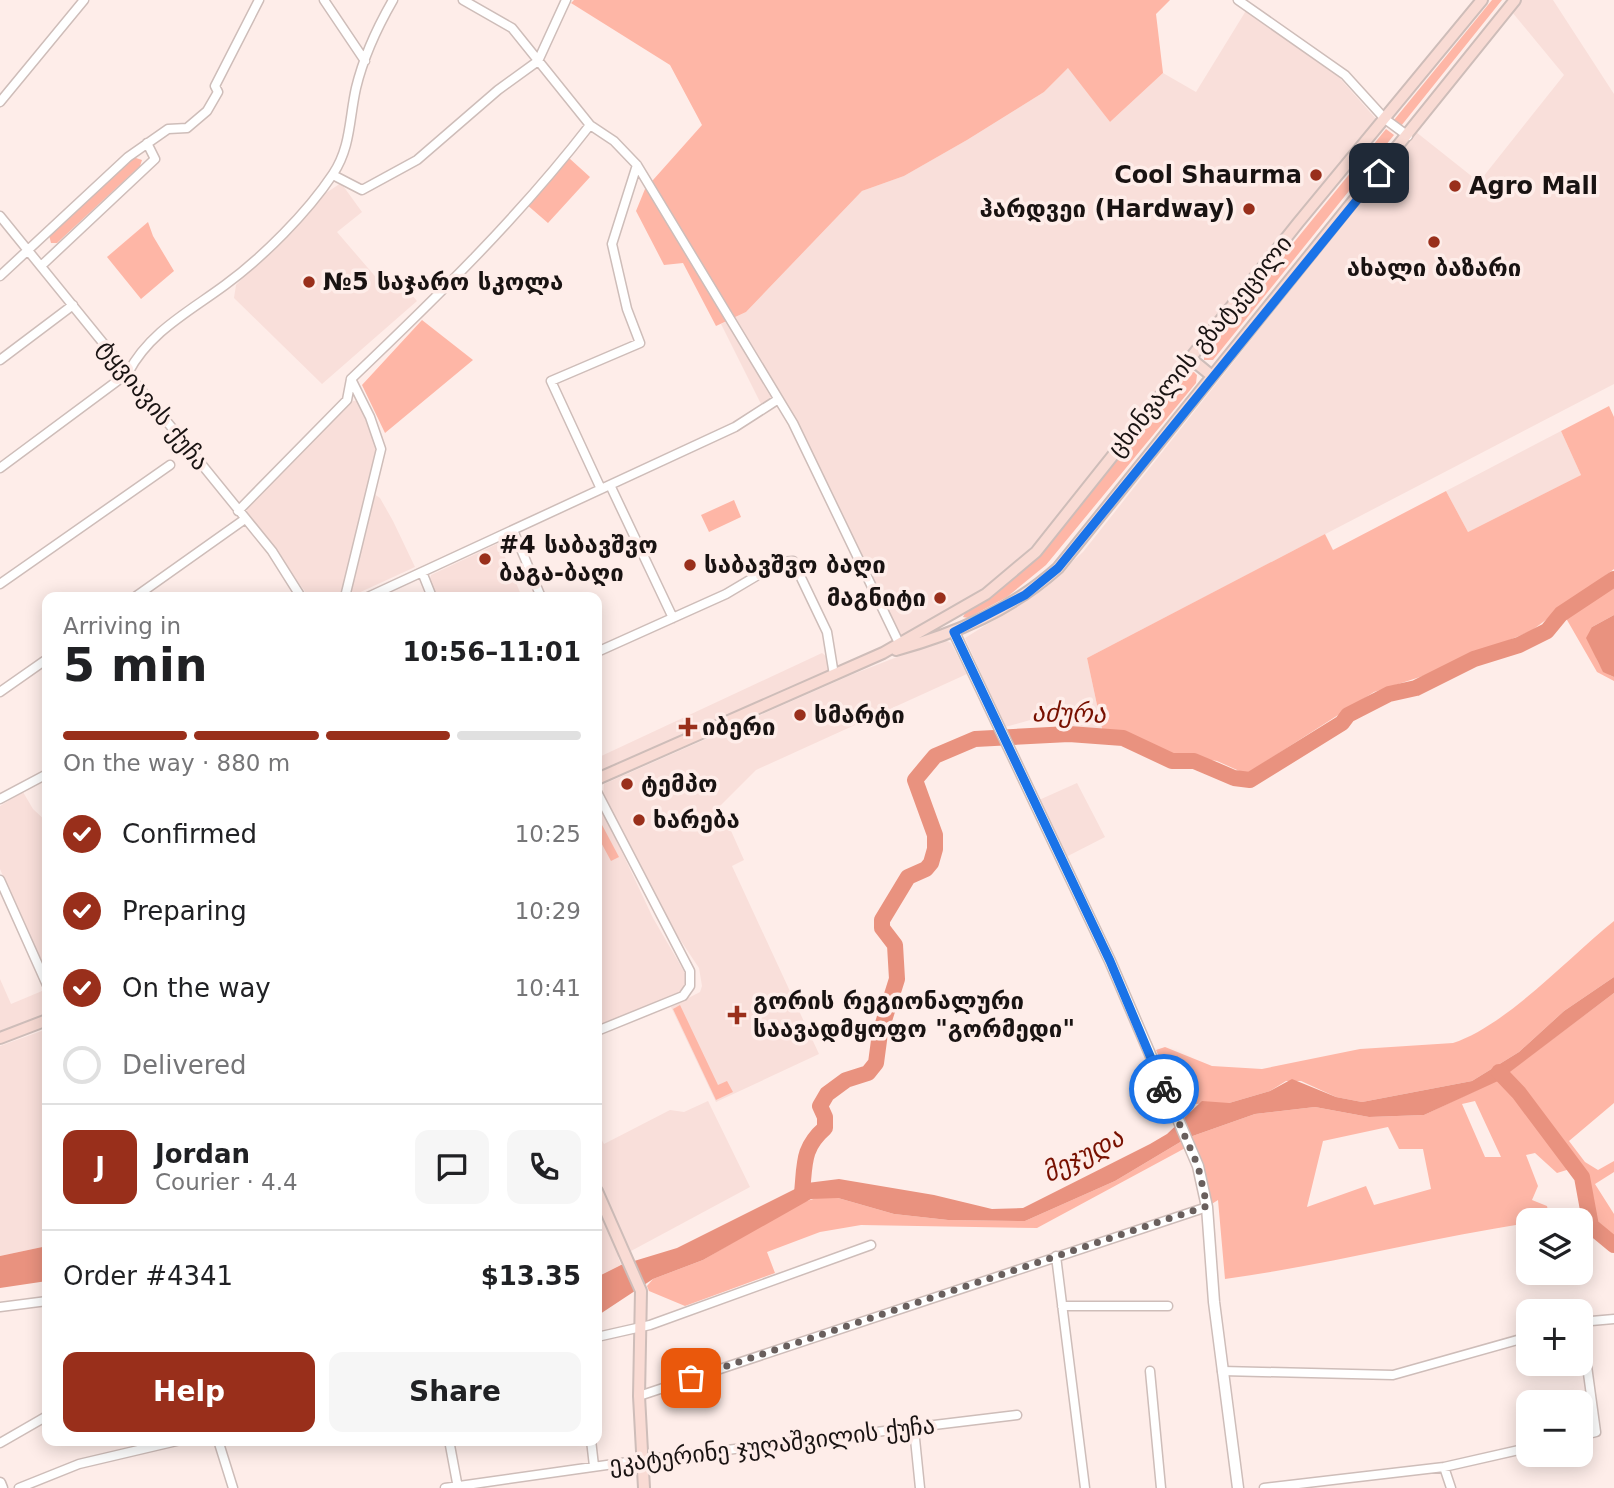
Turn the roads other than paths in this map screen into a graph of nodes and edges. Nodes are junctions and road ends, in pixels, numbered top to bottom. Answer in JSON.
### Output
{"nodes":[{"id":1,"x":84,"y":0,"type":"edge"},
{"id":2,"x":259,"y":0,"type":"edge"},
{"id":3,"x":324,"y":0,"type":"edge"},
{"id":4,"x":393,"y":0,"type":"edge"},
{"id":5,"x":463,"y":0,"type":"edge"},
{"id":6,"x":566,"y":0,"type":"edge"},
{"id":7,"x":1238,"y":0,"type":"edge"},
{"id":8,"x":1482,"y":0,"type":"edge"},
{"id":9,"x":1515,"y":0,"type":"edge"},
{"id":10,"x":365,"y":61,"type":"junction"},
{"id":11,"x":538,"y":61,"type":"junction"},
{"id":12,"x":0,"y":102,"type":"edge"},
{"id":13,"x":1385,"y":119,"type":"junction"},
{"id":14,"x":590,"y":125,"type":"junction"},
{"id":15,"x":1408,"y":136,"type":"junction"},
{"id":16,"x":148,"y":143,"type":"junction"},
{"id":17,"x":637,"y":165,"type":"junction"},
{"id":18,"x":333,"y":175,"type":"junction"},
{"id":19,"x":0,"y":216,"type":"edge"},
{"id":20,"x":28,"y":250,"type":"junction"},
{"id":21,"x":41,"y":266,"type":"junction"},
{"id":22,"x":0,"y":276,"type":"edge"},
{"id":23,"x":73,"y":306,"type":"junction"},
{"id":24,"x":1,"y":358,"type":"edge"},
{"id":25,"x":1190,"y":358,"type":"junction"},
{"id":26,"x":128,"y":373,"type":"junction"},
{"id":27,"x":1212,"y":376,"type":"junction"},
{"id":28,"x":351,"y":379,"type":"junction"},
{"id":29,"x":776,"y":400,"type":"junction"},
{"id":30,"x":170,"y":465,"type":"dead end"},
{"id":31,"x":0,"y":468,"type":"edge"},
{"id":32,"x":606,"y":487,"type":"junction"},
{"id":33,"x":238,"y":511,"type":"junction"},
{"id":34,"x":245,"y":519,"type":"junction"},
{"id":35,"x":513,"y":530,"type":"junction"},
{"id":36,"x":422,"y":572,"type":"junction"},
{"id":37,"x":0,"y":584,"type":"edge"},
{"id":38,"x":142,"y":592,"type":"edge"},
{"id":39,"x":298,"y":592,"type":"edge"},
{"id":40,"x":346,"y":592,"type":"edge"},
{"id":41,"x":379,"y":592,"type":"edge"},
{"id":42,"x":430,"y":592,"type":"edge"},
{"id":43,"x":539,"y":592,"type":"edge"},
{"id":44,"x":951,"y":614,"type":"junction"},
{"id":45,"x":673,"y":618,"type":"junction"},
{"id":46,"x":954,"y":632,"type":"junction"},
{"id":47,"x":899,"y":643,"type":"junction"},
{"id":48,"x":602,"y":650,"type":"edge"},
{"id":49,"x":883,"y":653,"type":"junction"},
{"id":50,"x":42,"y":663,"type":"edge"},
{"id":51,"x":834,"y":675,"type":"junction"},
{"id":52,"x":0,"y":692,"type":"edge"},
{"id":53,"x":42,"y":777,"type":"edge"},
{"id":54,"x":602,"y":777,"type":"edge"},
{"id":55,"x":0,"y":799,"type":"edge"},
{"id":56,"x":602,"y":803,"type":"edge"},
{"id":57,"x":0,"y":880,"type":"edge"},
{"id":58,"x":42,"y":974,"type":"edge"},
{"id":59,"x":42,"y":1022,"type":"edge"},
{"id":60,"x":602,"y":1029,"type":"edge"},
{"id":61,"x":0,"y":1038,"type":"edge"},
{"id":62,"x":602,"y":1202,"type":"edge"},
{"id":63,"x":1207,"y":1206,"type":"junction"},
{"id":64,"x":871,"y":1245,"type":"dead end"},
{"id":65,"x":1056,"y":1256,"type":"junction"},
{"id":66,"x":42,"y":1302,"type":"edge"},
{"id":67,"x":1062,"y":1306,"type":"junction"},
{"id":68,"x":1168,"y":1306,"type":"dead end"},
{"id":69,"x":0,"y":1307,"type":"edge"},
{"id":70,"x":1614,"y":1319,"type":"edge"},
{"id":71,"x":1593,"y":1321,"type":"edge"},
{"id":72,"x":641,"y":1328,"type":"junction"},
{"id":73,"x":602,"y":1336,"type":"edge"},
{"id":74,"x":1516,"y":1340,"type":"edge"},
{"id":75,"x":1150,"y":1371,"type":"dead end"},
{"id":76,"x":1222,"y":1371,"type":"junction"},
{"id":77,"x":639,"y":1396,"type":"junction"},
{"id":78,"x":1593,"y":1410,"type":"edge"},
{"id":79,"x":1017,"y":1415,"type":"dead end"},
{"id":80,"x":42,"y":1419,"type":"edge"},
{"id":81,"x":914,"y":1429,"type":"junction"},
{"id":82,"x":1593,"y":1433,"type":"edge"},
{"id":83,"x":0,"y":1443,"type":"edge"},
{"id":84,"x":156,"y":1446,"type":"edge"},
{"id":85,"x":220,"y":1446,"type":"edge"},
{"id":86,"x":450,"y":1446,"type":"edge"},
{"id":87,"x":592,"y":1446,"type":"edge"},
{"id":88,"x":1516,"y":1451,"type":"edge"},
{"id":89,"x":643,"y":1460,"type":"junction"},
{"id":90,"x":594,"y":1466,"type":"junction"},
{"id":91,"x":1444,"y":1467,"type":"junction"},
{"id":92,"x":0,"y":1483,"type":"edge"},
{"id":93,"x":458,"y":1487,"type":"edge"},
{"id":94,"x":2,"y":1488,"type":"edge"},
{"id":95,"x":19,"y":1488,"type":"edge"},
{"id":96,"x":233,"y":1488,"type":"edge"},
{"id":97,"x":445,"y":1488,"type":"edge"},
{"id":98,"x":645,"y":1488,"type":"edge"},
{"id":99,"x":920,"y":1488,"type":"edge"},
{"id":100,"x":1085,"y":1488,"type":"edge"},
{"id":101,"x":1161,"y":1488,"type":"edge"},
{"id":102,"x":1238,"y":1488,"type":"edge"},
{"id":103,"x":1264,"y":1488,"type":"edge"},
{"id":104,"x":1451,"y":1488,"type":"edge"}],
"edges":[{"from":1,"to":12,"type":"street"},
{"from":2,"to":16,"type":"street"},
{"from":3,"to":10,"type":"street"},
{"from":4,"to":10,"type":"street"},
{"from":5,"to":11,"type":"street"},
{"from":6,"to":11,"type":"street"},
{"from":7,"to":13,"type":"street"},
{"from":8,"to":13,"type":"main road","name":"ცხინვალის გზატკეცილი"},
{"from":9,"to":15,"type":"main road","name":"ცხინვალის გზატკეცილი"},
{"from":10,"to":18,"type":"street"},
{"from":11,"to":14,"type":"street"},
{"from":11,"to":18,"type":"street"},
{"from":13,"to":15,"type":"street"},
{"from":13,"to":25,"type":"main road","name":"ცხინვალის გზატკეცილი"},
{"from":14,"to":17,"type":"street"},
{"from":14,"to":28,"type":"street"},
{"from":15,"to":27,"type":"main road","name":"ცხინვალის გზატკეცილი"},
{"from":16,"to":20,"type":"street"},
{"from":16,"to":21,"type":"street"},
{"from":17,"to":29,"type":"street"},
{"from":17,"to":32,"type":"street"},
{"from":18,"to":26,"type":"street"},
{"from":19,"to":20,"type":"street","name":"ტყვიავის ქუჩა"},
{"from":20,"to":21,"type":"street","name":"ტყვიავის ქუჩა"},
{"from":20,"to":22,"type":"street"},
{"from":21,"to":23,"type":"street","name":"ტყვიავის ქუჩა"},
{"from":23,"to":24,"type":"street"},
{"from":23,"to":26,"type":"street","name":"ტყვიავის ქუჩა"},
{"from":25,"to":27,"type":"main road"},
{"from":25,"to":44,"type":"main road","name":"ცხინვალის გზატკეცილი"},
{"from":26,"to":31,"type":"street"},
{"from":26,"to":33,"type":"street","name":"ტყვიავის ქუჩა"},
{"from":27,"to":46,"type":"main road","name":"ცხინვალის გზატკეცილი"},
{"from":28,"to":33,"type":"street"},
{"from":28,"to":40,"type":"street"},
{"from":29,"to":32,"type":"street"},
{"from":29,"to":47,"type":"street"},
{"from":30,"to":37,"type":"street"},
{"from":32,"to":35,"type":"street"},
{"from":32,"to":45,"type":"street"},
{"from":33,"to":34,"type":"street","name":"ტყვიავის ქუჩა"},
{"from":34,"to":38,"type":"street"},
{"from":34,"to":39,"type":"street","name":"ტყვიავის ქუჩა"},
{"from":35,"to":36,"type":"street"},
{"from":35,"to":43,"type":"street"},
{"from":36,"to":41,"type":"street"},
{"from":36,"to":42,"type":"street"},
{"from":44,"to":46,"type":"main road"},
{"from":44,"to":47,"type":"main road","name":"ცხინვალის გზატკეცილი"},
{"from":45,"to":48,"type":"street"},
{"from":45,"to":51,"type":"street"},
{"from":46,"to":49,"type":"main road","name":"ცხინვალის გზატკეცილი"},
{"from":46,"to":63,"type":"street"},
{"from":47,"to":49,"type":"main road","name":"ცხინვალის გზატკეცილი"},
{"from":49,"to":51,"type":"main road","name":"ცხინვალის გზატკეცილი"},
{"from":50,"to":52,"type":"street"},
{"from":51,"to":54,"type":"main road","name":"ცხინვალის გზატკეცილი"},
{"from":53,"to":55,"type":"street"},
{"from":56,"to":60,"type":"street"},
{"from":57,"to":58,"type":"street"},
{"from":59,"to":61,"type":"main road"},
{"from":62,"to":72,"type":"main road"},
{"from":63,"to":65,"type":"street"},
{"from":63,"to":76,"type":"street"},
{"from":64,"to":72,"type":"street"},
{"from":65,"to":67,"type":"street"},
{"from":65,"to":77,"type":"street"},
{"from":66,"to":69,"type":"street"},
{"from":67,"to":68,"type":"street"},
{"from":67,"to":100,"type":"street"},
{"from":70,"to":71,"type":"street"},
{"from":72,"to":73,"type":"street"},
{"from":72,"to":77,"type":"main road"},
{"from":74,"to":76,"type":"street"},
{"from":75,"to":101,"type":"street"},
{"from":76,"to":102,"type":"street"},
{"from":77,"to":89,"type":"main road"},
{"from":78,"to":82,"type":"street"},
{"from":79,"to":81,"type":"street","name":"ეკატერინე ჯუღაშვილის ქუჩა"},
{"from":80,"to":83,"type":"street"},
{"from":81,"to":89,"type":"street","name":"ეკატერინე ჯუღაშვილის ქუჩა"},
{"from":81,"to":99,"type":"street"},
{"from":84,"to":95,"type":"street"},
{"from":85,"to":96,"type":"street"},
{"from":86,"to":93,"type":"street"},
{"from":87,"to":90,"type":"street"},
{"from":88,"to":91,"type":"street"},
{"from":89,"to":90,"type":"street","name":"ეკატერინე ჯუღაშვილის ქუჩა"},
{"from":89,"to":98,"type":"main road"},
{"from":90,"to":93,"type":"street","name":"ეკატერინე ჯუღაშვილის ქუჩა"},
{"from":91,"to":103,"type":"street"},
{"from":91,"to":104,"type":"street"},
{"from":92,"to":94,"type":"street"},
{"from":93,"to":97,"type":"street","name":"ეკატერინე ჯუღაშვილის ქუჩა"}]}
